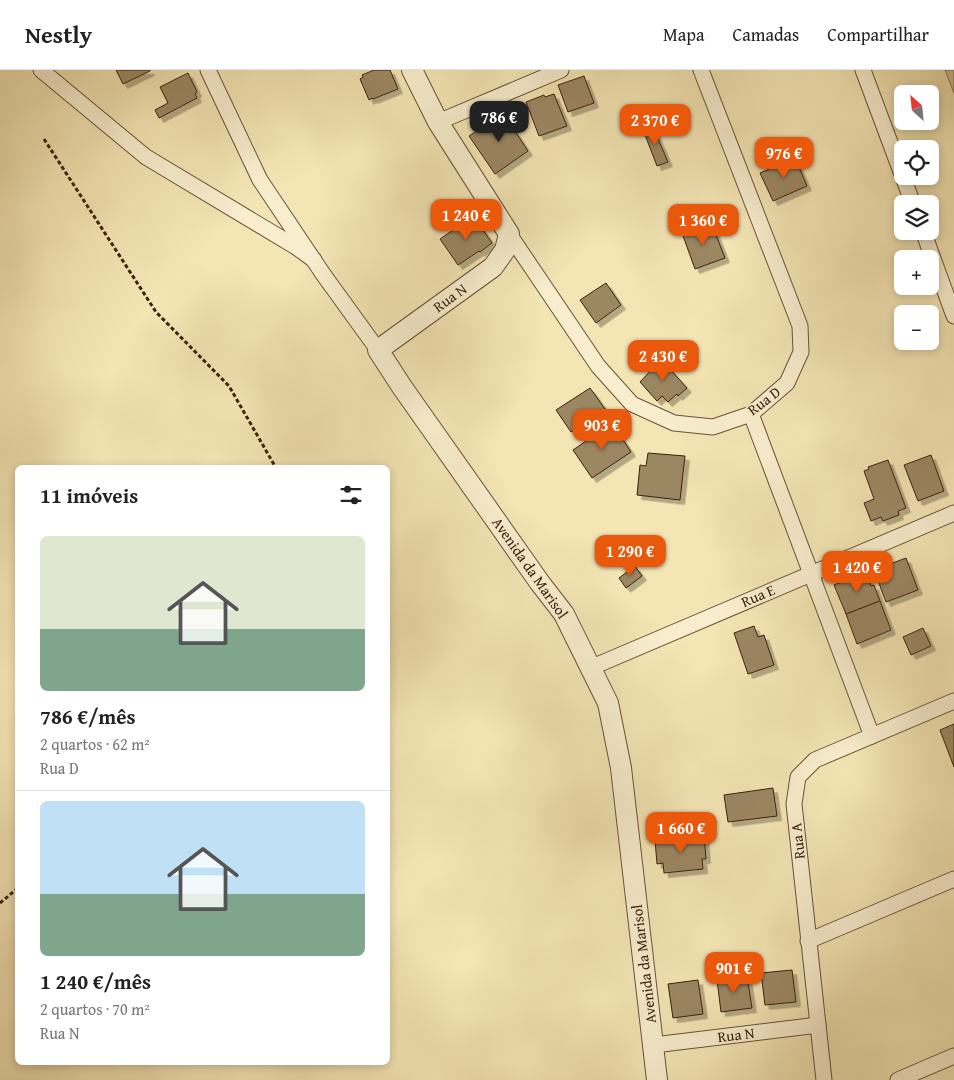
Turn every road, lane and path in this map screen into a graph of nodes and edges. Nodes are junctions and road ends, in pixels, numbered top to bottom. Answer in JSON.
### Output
{"nodes":[{"id":1,"x":41,"y":70,"type":"edge"},
{"id":2,"x":208,"y":70,"type":"edge"},
{"id":3,"x":412,"y":70,"type":"edge"},
{"id":4,"x":561,"y":70,"type":"edge"},
{"id":5,"x":701,"y":70,"type":"edge"},
{"id":6,"x":863,"y":70,"type":"edge"},
{"id":7,"x":438,"y":122,"type":"junction"},
{"id":8,"x":44,"y":139,"type":"dead end"},
{"id":9,"x":909,"y":195,"type":"edge"},
{"id":10,"x":509,"y":234,"type":"junction"},
{"id":11,"x":926,"y":240,"type":"edge"},
{"id":12,"x":314,"y":260,"type":"junction"},
{"id":13,"x":954,"y":316,"type":"edge"},
{"id":14,"x":378,"y":350,"type":"junction"},
{"id":15,"x":751,"y":414,"type":"junction"},
{"id":16,"x":274,"y":465,"type":"edge"},
{"id":17,"x":954,"y":513,"type":"edge"},
{"id":18,"x":811,"y":574,"type":"junction"},
{"id":19,"x":590,"y":668,"type":"junction"},
{"id":20,"x":954,"y":701,"type":"edge"},
{"id":21,"x":872,"y":736,"type":"junction"},
{"id":22,"x":954,"y":879,"type":"edge"},
{"id":23,"x":15,"y":890,"type":"edge"},
{"id":24,"x":0,"y":903,"type":"edge"},
{"id":25,"x":808,"y":941,"type":"junction"},
{"id":26,"x":818,"y":1025,"type":"junction"},
{"id":27,"x":654,"y":1045,"type":"junction"},
{"id":28,"x":954,"y":1056,"type":"edge"},
{"id":29,"x":657,"y":1080,"type":"edge"},
{"id":30,"x":824,"y":1080,"type":"edge"},
{"id":31,"x":898,"y":1080,"type":"edge"}],
"edges":[{"from":1,"to":12,"type":"street"},
{"from":2,"to":12,"type":"street"},
{"from":3,"to":7,"type":"street","name":"Rua D"},
{"from":4,"to":7,"type":"street"},
{"from":5,"to":15,"type":"street","name":"Rua D"},
{"from":6,"to":9,"type":"street"},
{"from":7,"to":10,"type":"street","name":"Rua D"},
{"from":8,"to":16,"type":"path"},
{"from":10,"to":14,"type":"street","name":"Rua N"},
{"from":10,"to":15,"type":"street","name":"Rua D"},
{"from":11,"to":13,"type":"street"},
{"from":12,"to":14,"type":"street"},
{"from":14,"to":19,"type":"street","name":"Avenida da Marisol"},
{"from":15,"to":18,"type":"street"},
{"from":17,"to":18,"type":"street","name":"Rua E"},
{"from":18,"to":19,"type":"street","name":"Rua E"},
{"from":18,"to":21,"type":"street"},
{"from":19,"to":27,"type":"street","name":"Avenida da Marisol"},
{"from":20,"to":21,"type":"street","name":"Rua A"},
{"from":21,"to":25,"type":"street","name":"Rua A"},
{"from":22,"to":25,"type":"street"},
{"from":23,"to":24,"type":"path"},
{"from":25,"to":26,"type":"street","name":"Rua A"},
{"from":26,"to":27,"type":"street","name":"Rua N"},
{"from":26,"to":30,"type":"street","name":"Rua A"},
{"from":27,"to":29,"type":"street","name":"Avenida da Marisol"},
{"from":28,"to":31,"type":"street"}]}
